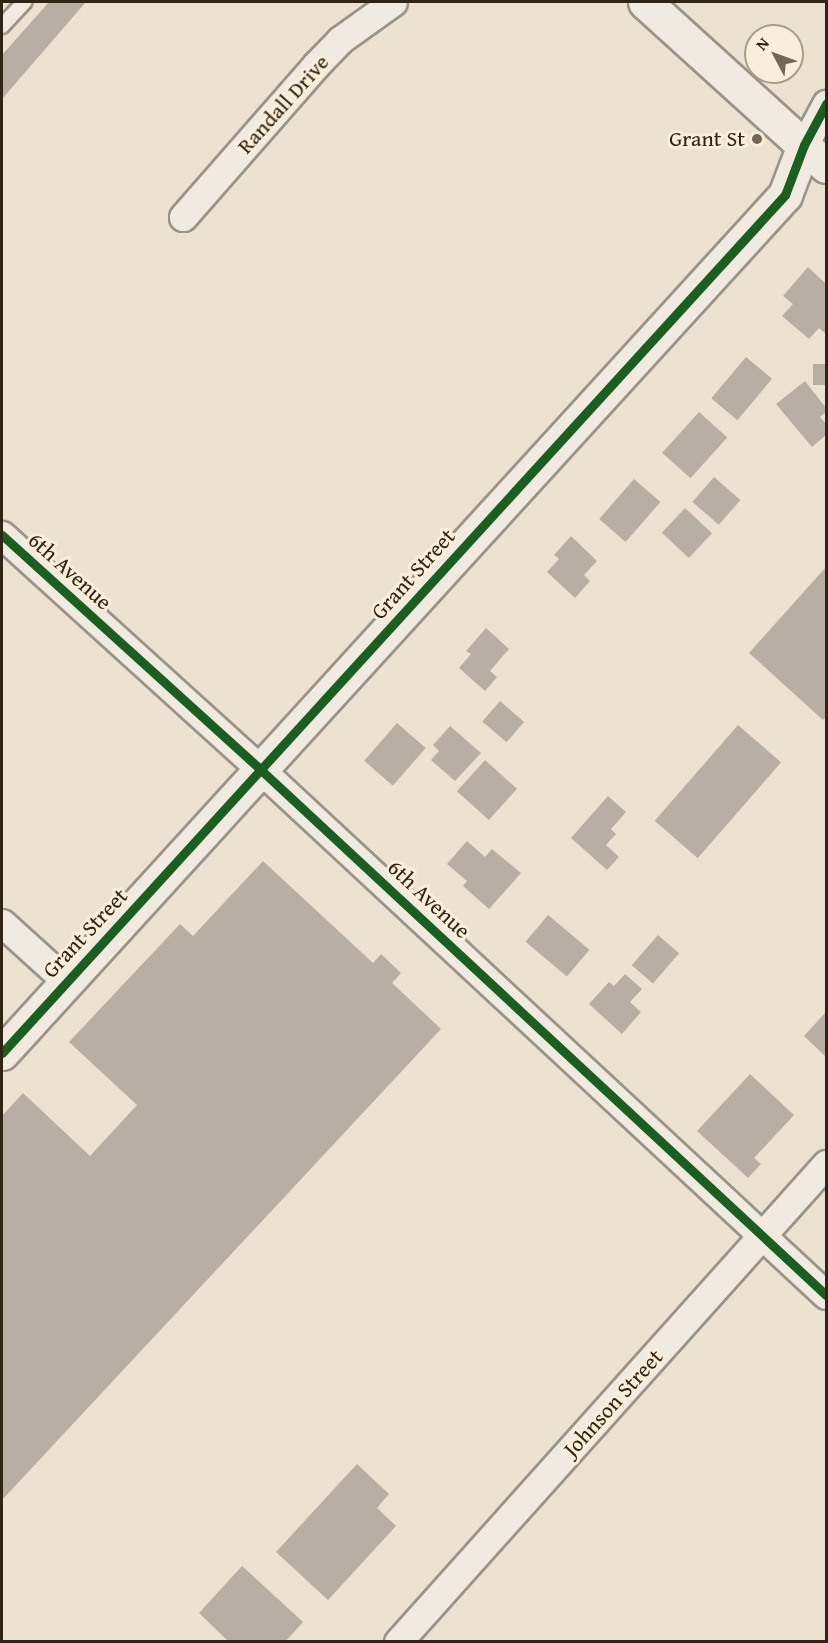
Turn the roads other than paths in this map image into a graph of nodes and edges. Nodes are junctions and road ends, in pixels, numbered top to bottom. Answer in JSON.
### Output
{"nodes":[{"id":1,"x":24,"y":2,"type":"edge"},
{"id":2,"x":393,"y":2,"type":"edge"},
{"id":3,"x":645,"y":2,"type":"edge"},
{"id":4,"x":2,"y":26,"type":"edge"},
{"id":5,"x":826,"y":104,"type":"edge"},
{"id":6,"x":815,"y":156,"type":"edge"},
{"id":7,"x":183,"y":217,"type":"dead end"},
{"id":8,"x":2,"y":535,"type":"edge"},
{"id":9,"x":261,"y":770,"type":"junction"},
{"id":10,"x":2,"y":923,"type":"edge"},
{"id":11,"x":67,"y":982,"type":"junction"},
{"id":12,"x":2,"y":1053,"type":"edge"},
{"id":13,"x":826,"y":1164,"type":"edge"},
{"id":14,"x":762,"y":1235,"type":"junction"},
{"id":15,"x":826,"y":1295,"type":"edge"},
{"id":16,"x":398,"y":1641,"type":"edge"}],
"edges":[{"from":1,"to":4,"type":"lane"},
{"from":2,"to":7,"type":"street","name":"Randall Drive"},
{"from":3,"to":6,"type":"street"},
{"from":5,"to":6,"type":"street","name":"Grant Street"},
{"from":6,"to":9,"type":"street","name":"Grant Street"},
{"from":8,"to":9,"type":"street","name":"6th Avenue"},
{"from":9,"to":11,"type":"street","name":"Grant Street"},
{"from":9,"to":14,"type":"street","name":"6th Avenue"},
{"from":10,"to":11,"type":"street"},
{"from":11,"to":12,"type":"street","name":"Grant Street"},
{"from":13,"to":14,"type":"street","name":"Johnson Street"},
{"from":14,"to":15,"type":"street","name":"6th Avenue"},
{"from":14,"to":16,"type":"street","name":"Johnson Street"}]}
